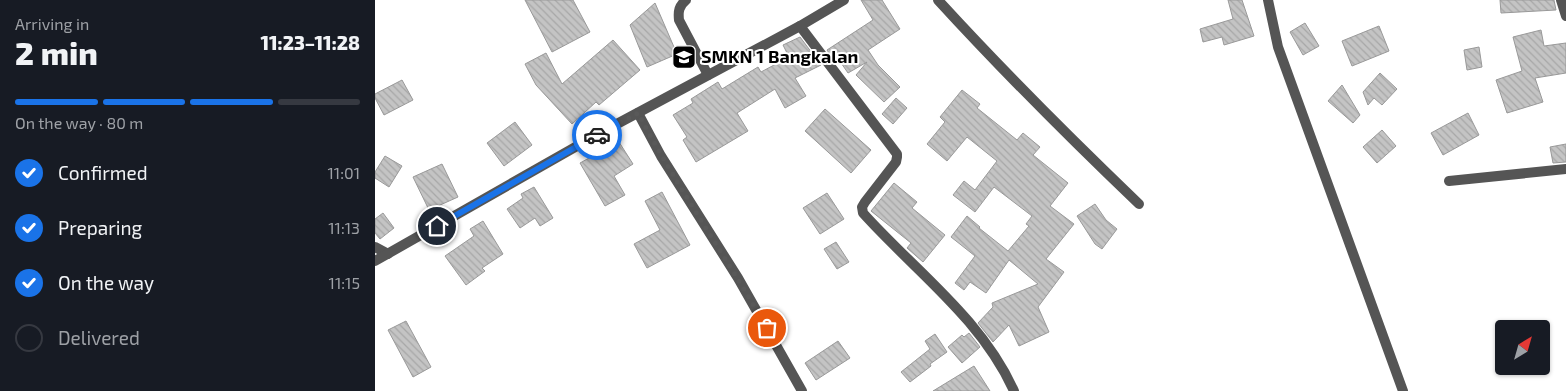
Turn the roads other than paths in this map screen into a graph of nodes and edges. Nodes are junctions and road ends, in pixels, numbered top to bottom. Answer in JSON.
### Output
{"nodes":[{"id":1,"x":686,"y":0,"type":"edge"},
{"id":2,"x":844,"y":0,"type":"edge"},
{"id":3,"x":938,"y":0,"type":"edge"},
{"id":4,"x":1268,"y":0,"type":"edge"},
{"id":5,"x":1561,"y":0,"type":"edge"},
{"id":6,"x":1566,"y":16,"type":"edge"},
{"id":7,"x":800,"y":26,"type":"junction"},
{"id":8,"x":708,"y":76,"type":"junction"},
{"id":9,"x":638,"y":113,"type":"junction"},
{"id":10,"x":1566,"y":169,"type":"edge"},
{"id":11,"x":1449,"y":181,"type":"dead end"},
{"id":12,"x":1139,"y":204,"type":"dead end"},
{"id":13,"x":375,"y":247,"type":"edge"},
{"id":14,"x":388,"y":254,"type":"junction"},
{"id":15,"x":375,"y":261,"type":"edge"},
{"id":16,"x":802,"y":391,"type":"edge"},
{"id":17,"x":1014,"y":391,"type":"edge"},
{"id":18,"x":1403,"y":391,"type":"edge"}],
"edges":[{"from":1,"to":8,"type":"street"},
{"from":2,"to":7,"type":"street"},
{"from":3,"to":12,"type":"street"},
{"from":4,"to":18,"type":"street"},
{"from":5,"to":6,"type":"street"},
{"from":7,"to":8,"type":"street"},
{"from":7,"to":17,"type":"street"},
{"from":8,"to":9,"type":"street"},
{"from":9,"to":14,"type":"street"},
{"from":9,"to":16,"type":"street"},
{"from":10,"to":11,"type":"street"},
{"from":13,"to":14,"type":"street"},
{"from":14,"to":15,"type":"street"}]}
